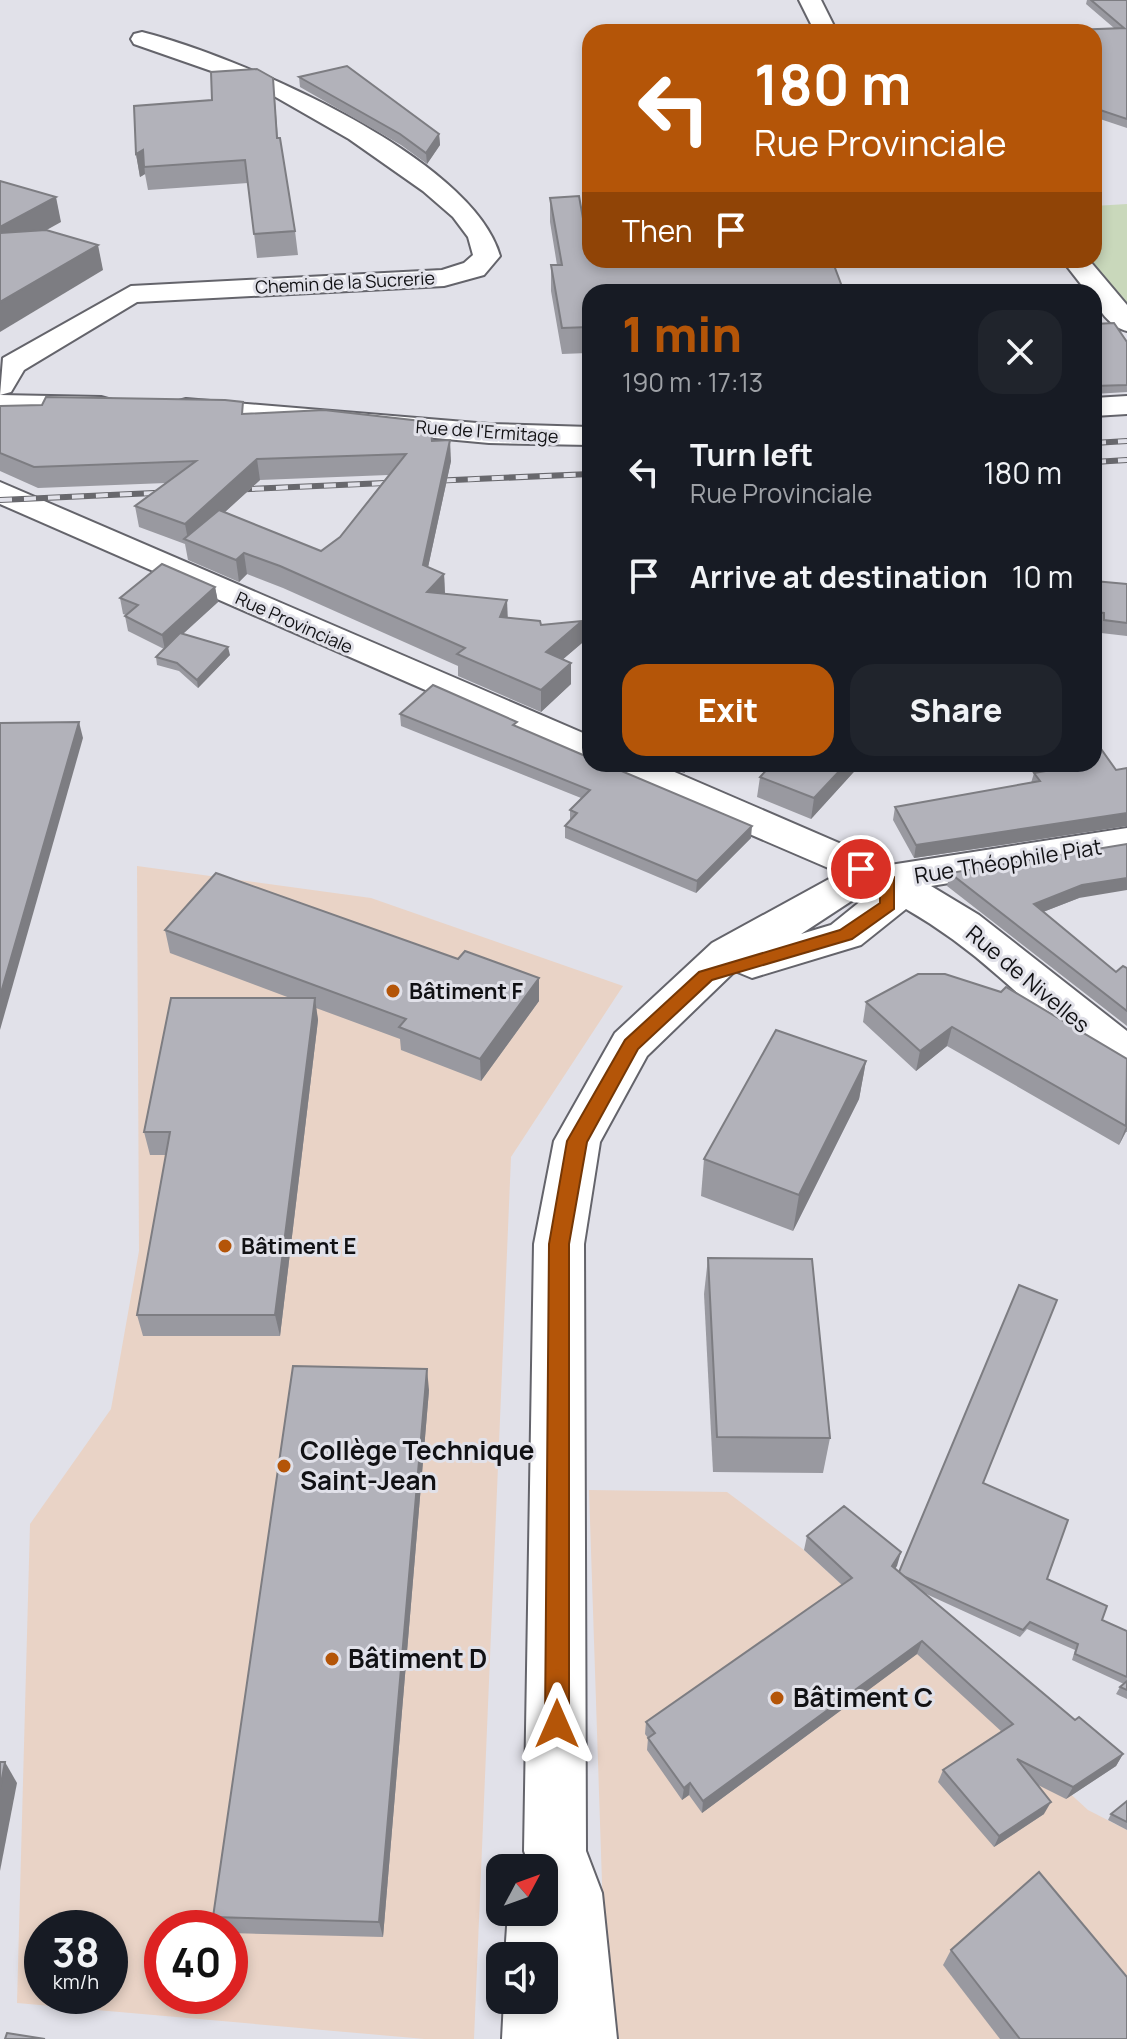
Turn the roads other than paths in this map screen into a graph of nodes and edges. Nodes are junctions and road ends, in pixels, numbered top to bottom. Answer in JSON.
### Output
{"nodes":[{"id":1,"x":810,"y":0,"type":"edge"},
{"id":2,"x":822,"y":24,"type":"edge"},
{"id":3,"x":142,"y":39,"type":"dead end"},
{"id":4,"x":1082,"y":268,"type":"edge"},
{"id":5,"x":1095,"y":284,"type":"edge"},
{"id":6,"x":1102,"y":293,"type":"edge"},
{"id":7,"x":1127,"y":323,"type":"edge"},
{"id":8,"x":0,"y":386,"type":"edge"},
{"id":9,"x":0,"y":404,"type":"edge"},
{"id":10,"x":1127,"y":405,"type":"edge"},
{"id":11,"x":123,"y":406,"type":"edge"},
{"id":12,"x":154,"y":407,"type":"edge"},
{"id":13,"x":1102,"y":407,"type":"edge"},
{"id":14,"x":582,"y":436,"type":"edge"},
{"id":15,"x":0,"y":492,"type":"edge"},
{"id":16,"x":582,"y":742,"type":"edge"},
{"id":17,"x":640,"y":772,"type":"edge"},
{"id":18,"x":1127,"y":841,"type":"edge"},
{"id":19,"x":888,"y":881,"type":"junction"},
{"id":20,"x":1127,"y":1053,"type":"edge"},
{"id":21,"x":550,"y":1854,"type":"edge"},
{"id":22,"x":558,"y":1875,"type":"edge"},
{"id":23,"x":536,"y":2014,"type":"edge"},
{"id":24,"x":535,"y":2039,"type":"edge"},
{"id":25,"x":584,"y":2039,"type":"edge"}],
"edges":[{"from":1,"to":2,"type":"street"},
{"from":3,"to":8,"type":"street","name":"Chemin de la Sucrerie"},
{"from":4,"to":5,"type":"street"},
{"from":6,"to":7,"type":"street"},
{"from":9,"to":11,"type":"street"},
{"from":10,"to":13,"type":"street"},
{"from":12,"to":14,"type":"street","name":"Rue de l'Ermitage"},
{"from":15,"to":16,"type":"street","name":"Rue Provinciale"},
{"from":17,"to":19,"type":"street"},
{"from":18,"to":19,"type":"street","name":"Rue Théophile Piat"},
{"from":19,"to":20,"type":"street","name":"Rue de Nivelles"},
{"from":19,"to":21,"type":"street"},
{"from":22,"to":25,"type":"street"},
{"from":23,"to":24,"type":"street"}]}
